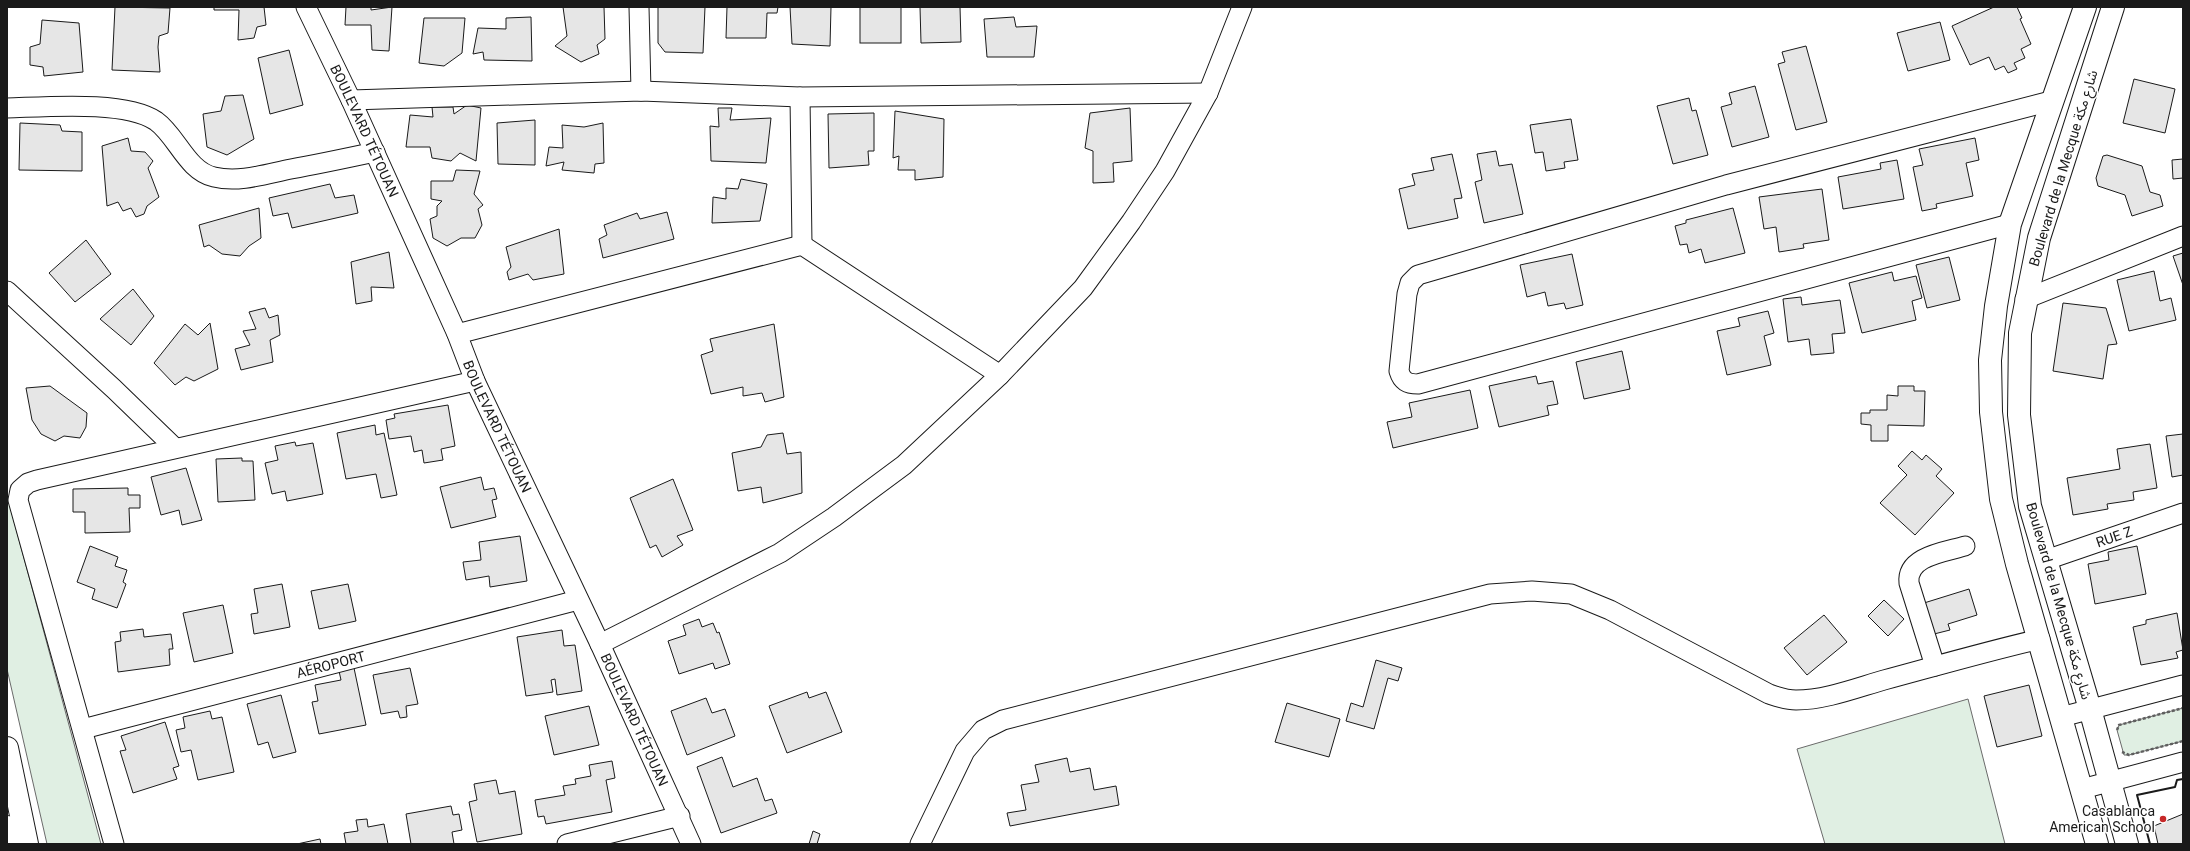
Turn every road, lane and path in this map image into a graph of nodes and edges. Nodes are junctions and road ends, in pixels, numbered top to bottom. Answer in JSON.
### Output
{"nodes":[{"id":1,"x":306,"y":7,"type":"edge"},
{"id":2,"x":639,"y":7,"type":"edge"},
{"id":3,"x":1242,"y":7,"type":"edge"},
{"id":4,"x":2085,"y":7,"type":"edge"},
{"id":5,"x":2113,"y":7,"type":"edge"},
{"id":6,"x":641,"y":91,"type":"junction"},
{"id":7,"x":1208,"y":93,"type":"junction"},
{"id":8,"x":800,"y":98,"type":"junction"},
{"id":9,"x":351,"y":100,"type":"junction"},
{"id":10,"x":2051,"y":101,"type":"junction"},
{"id":11,"x":7,"y":108,"type":"edge"},
{"id":12,"x":375,"y":152,"type":"junction"},
{"id":13,"x":2010,"y":224,"type":"junction"},
{"id":14,"x":2183,"y":236,"type":"edge"},
{"id":15,"x":802,"y":245,"type":"junction"},
{"id":16,"x":7,"y":291,"type":"edge"},
{"id":17,"x":2025,"y":299,"type":"junction"},
{"id":18,"x":457,"y":334,"type":"junction"},
{"id":19,"x":1000,"y":375,"type":"junction"},
{"id":20,"x":476,"y":381,"type":"junction"},
{"id":21,"x":175,"y":448,"type":"junction"},
{"id":22,"x":2183,"y":513,"type":"edge"},
{"id":23,"x":1965,"y":546,"type":"dead end"},
{"id":24,"x":2046,"y":560,"type":"junction"},
{"id":25,"x":578,"y":600,"type":"junction"},
{"id":26,"x":2040,"y":639,"type":"junction"},
{"id":27,"x":600,"y":644,"type":"junction"},
{"id":28,"x":1935,"y":666,"type":"junction"},
{"id":29,"x":2183,"y":685,"type":"edge"},
{"id":30,"x":2183,"y":708,"type":"edge"},
{"id":31,"x":2090,"y":709,"type":"junction"},
{"id":32,"x":2061,"y":717,"type":"junction"},
{"id":33,"x":83,"y":729,"type":"junction"},
{"id":34,"x":2118,"y":737,"type":"dead end"},
{"id":35,"x":2183,"y":741,"type":"edge"},
{"id":36,"x":7,"y":748,"type":"edge"},
{"id":37,"x":2121,"y":750,"type":"dead end"},
{"id":38,"x":2183,"y":762,"type":"edge"},
{"id":39,"x":2111,"y":781,"type":"junction"},
{"id":40,"x":2082,"y":789,"type":"junction"},
{"id":41,"x":680,"y":816,"type":"junction"},
{"id":42,"x":7,"y":826,"type":"edge"},
{"id":43,"x":12,"y":844,"type":"edge"},
{"id":44,"x":27,"y":844,"type":"edge"},
{"id":45,"x":114,"y":844,"type":"edge"},
{"id":46,"x":567,"y":844,"type":"edge"},
{"id":47,"x":691,"y":844,"type":"edge"},
{"id":48,"x":920,"y":844,"type":"edge"},
{"id":49,"x":2097,"y":844,"type":"edge"},
{"id":50,"x":2127,"y":844,"type":"edge"}],
"edges":[{"from":1,"to":9,"type":"street","name":"BOULEVARD TÉTOUAN"},
{"from":2,"to":6,"type":"street"},
{"from":3,"to":7,"type":"street"},
{"from":4,"to":10,"type":"main road","name":"Boulevard de la Mecque شارع مكة"},
{"from":5,"to":17,"type":"main road","name":"Boulevard de la Mecque شارع مكة"},
{"from":6,"to":8,"type":"street"},
{"from":6,"to":9,"type":"street"},
{"from":7,"to":8,"type":"street"},
{"from":7,"to":19,"type":"street"},
{"from":8,"to":15,"type":"street"},
{"from":9,"to":12,"type":"street","name":"BOULEVARD TÉTOUAN"},
{"from":10,"to":13,"type":"main road","name":"Boulevard de la Mecque شارع مكة"},
{"from":10,"to":13,"type":"street"},
{"from":11,"to":12,"type":"street"},
{"from":12,"to":18,"type":"street","name":"BOULEVARD TÉTOUAN"},
{"from":13,"to":26,"type":"main road","name":"Boulevard de la Mecque شارع مكة"},
{"from":14,"to":17,"type":"street"},
{"from":15,"to":18,"type":"street"},
{"from":15,"to":19,"type":"street"},
{"from":16,"to":21,"type":"street"},
{"from":17,"to":24,"type":"main road","name":"Boulevard de la Mecque شارع مكة"},
{"from":18,"to":20,"type":"street","name":"BOULEVARD TÉTOUAN"},
{"from":19,"to":27,"type":"street"},
{"from":20,"to":21,"type":"street"},
{"from":20,"to":25,"type":"street","name":"BOULEVARD TÉTOUAN"},
{"from":21,"to":33,"type":"street"},
{"from":22,"to":24,"type":"street","name":"RUE Z"},
{"from":23,"to":28,"type":"street"},
{"from":24,"to":31,"type":"main road","name":"Boulevard de la Mecque شارع مكة"},
{"from":25,"to":27,"type":"street","name":"BOULEVARD TÉTOUAN"},
{"from":25,"to":33,"type":"street","name":"AÉROPORT"},
{"from":26,"to":28,"type":"street"},
{"from":26,"to":32,"type":"main road","name":"Boulevard de la Mecque شارع مكة"},
{"from":27,"to":41,"type":"street","name":"BOULEVARD TÉTOUAN"},
{"from":28,"to":48,"type":"street"},
{"from":29,"to":31,"type":"street"},
{"from":30,"to":34,"type":"path"},
{"from":31,"to":32,"type":"street"},
{"from":31,"to":39,"type":"main road","name":"Boulevard de la Mecque شارع مكة"},
{"from":32,"to":40,"type":"main road","name":"Boulevard de la Mecque شارع مكة"},
{"from":33,"to":45,"type":"street"},
{"from":35,"to":37,"type":"path"},
{"from":36,"to":44,"type":"main road"},
{"from":38,"to":39,"type":"street"},
{"from":39,"to":40,"type":"street"},
{"from":39,"to":50,"type":"main road","name":"Boulevard de la Mecque شارع مكة"},
{"from":40,"to":49,"type":"main road","name":"Boulevard de la Mecque شارع مكة"},
{"from":41,"to":46,"type":"street"},
{"from":41,"to":47,"type":"street","name":"BOULEVARD TÉTOUAN"},
{"from":42,"to":43,"type":"main road"}]}
